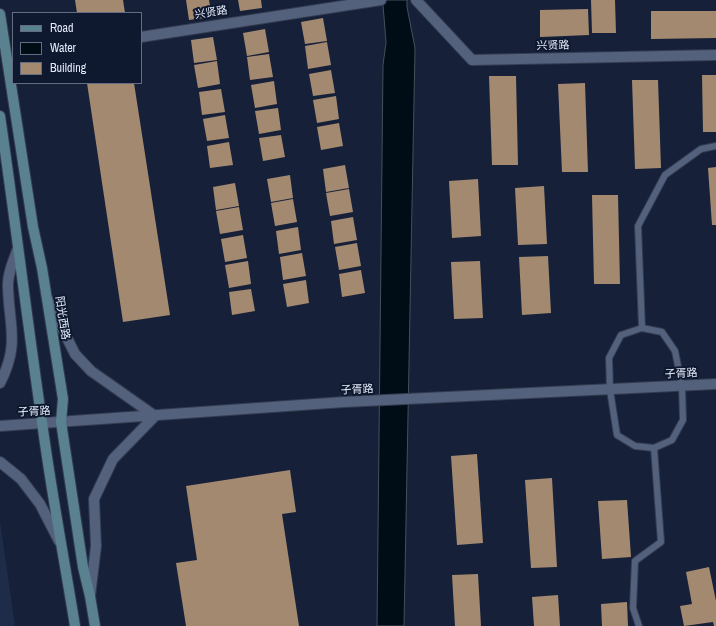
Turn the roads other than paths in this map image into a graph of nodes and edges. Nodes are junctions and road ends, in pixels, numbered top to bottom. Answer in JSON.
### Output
{"nodes":[{"id":1,"x":379,"y":0,"type":"edge"},
{"id":2,"x":416,"y":0,"type":"edge"},
{"id":3,"x":0,"y":14,"type":"edge"},
{"id":4,"x":142,"y":37,"type":"edge"},
{"id":5,"x":716,"y":55,"type":"edge"},
{"id":6,"x":10,"y":64,"type":"edge"},
{"id":7,"x":12,"y":78,"type":"edge"},
{"id":8,"x":13,"y":84,"type":"edge"},
{"id":9,"x":0,"y":116,"type":"edge"},
{"id":10,"x":716,"y":146,"type":"edge"},
{"id":11,"x":18,"y":248,"type":"junction"},
{"id":12,"x":47,"y":297,"type":"junction"},
{"id":13,"x":642,"y":328,"type":"junction"},
{"id":14,"x":0,"y":383,"type":"edge"},
{"id":15,"x":716,"y":384,"type":"edge"},
{"id":16,"x":682,"y":386,"type":"junction"},
{"id":17,"x":610,"y":390,"type":"junction"},
{"id":18,"x":155,"y":416,"type":"junction"},
{"id":19,"x":61,"y":422,"type":"junction"},
{"id":20,"x":42,"y":423,"type":"junction"},
{"id":21,"x":0,"y":426,"type":"edge"},
{"id":22,"x":654,"y":448,"type":"junction"},
{"id":23,"x":0,"y":462,"type":"edge"},
{"id":24,"x":61,"y":544,"type":"junction"},
{"id":25,"x":90,"y":596,"type":"junction"},
{"id":26,"x":74,"y":626,"type":"edge"},
{"id":27,"x":95,"y":626,"type":"edge"},
{"id":28,"x":639,"y":626,"type":"edge"}],
"edges":[{"from":1,"to":4,"type":"street","name":"兴贤路"},
{"from":2,"to":5,"type":"street","name":"兴贤路"},
{"from":3,"to":6,"type":"main road","name":"阳光西路"},
{"from":6,"to":7,"type":"main road","name":"阳光西路"},
{"from":8,"to":12,"type":"main road","name":"阳光西路"},
{"from":9,"to":11,"type":"main road"},
{"from":10,"to":13,"type":"lane"},
{"from":11,"to":14,"type":"street"},
{"from":11,"to":20,"type":"main road"},
{"from":12,"to":18,"type":"street"},
{"from":12,"to":19,"type":"main road","name":"阳光西路"},
{"from":13,"to":16,"type":"lane"},
{"from":13,"to":17,"type":"lane"},
{"from":15,"to":16,"type":"street","name":"子胥路"},
{"from":16,"to":17,"type":"street","name":"子胥路"},
{"from":16,"to":22,"type":"lane"},
{"from":17,"to":18,"type":"street","name":"子胥路"},
{"from":17,"to":22,"type":"lane"},
{"from":18,"to":19,"type":"street","name":"子胥路"},
{"from":18,"to":25,"type":"street"},
{"from":19,"to":20,"type":"street","name":"子胥路"},
{"from":19,"to":25,"type":"main road","name":"阳光西路"},
{"from":20,"to":21,"type":"street","name":"子胥路"},
{"from":20,"to":24,"type":"main road"},
{"from":22,"to":28,"type":"lane"},
{"from":23,"to":24,"type":"street"},
{"from":24,"to":26,"type":"main road"},
{"from":25,"to":27,"type":"main road","name":"阳光西路"}]}
